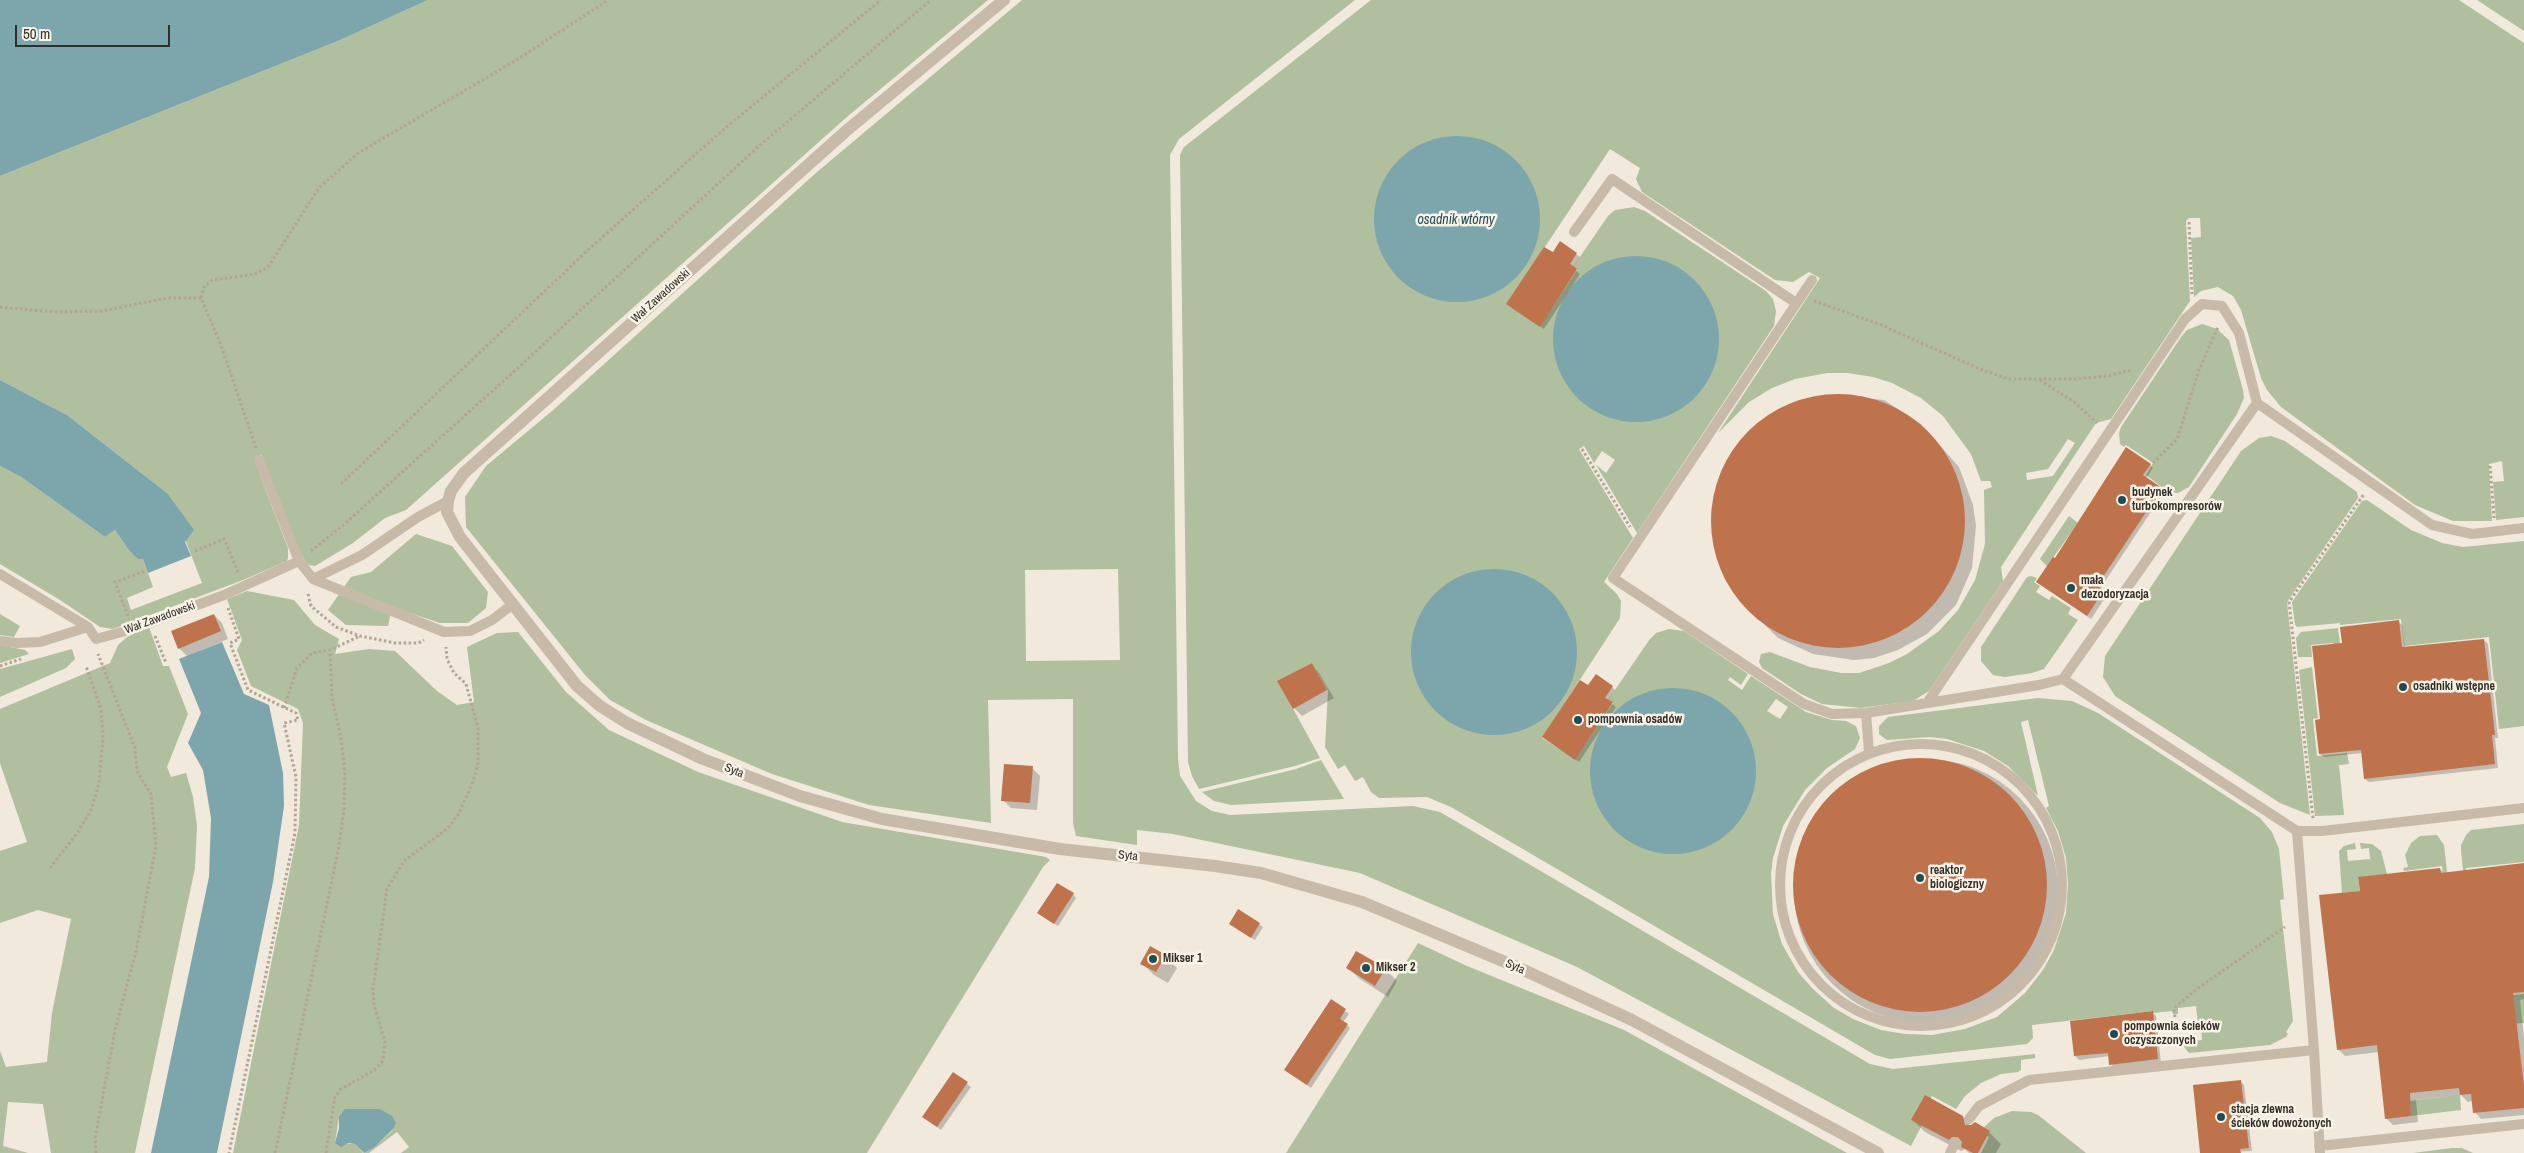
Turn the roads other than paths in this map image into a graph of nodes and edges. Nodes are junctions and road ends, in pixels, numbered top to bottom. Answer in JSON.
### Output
{"nodes":[{"id":1,"x":1004,"y":0,"type":"edge"},
{"id":2,"x":1574,"y":232,"type":"dead end"},
{"id":3,"x":1812,"y":280,"type":"dead end"},
{"id":4,"x":1796,"y":303,"type":"junction"},
{"id":5,"x":2257,"y":403,"type":"junction"},
{"id":6,"x":259,"y":460,"type":"road end"},
{"id":7,"x":448,"y":501,"type":"junction"},
{"id":8,"x":2524,"y":528,"type":"edge"},
{"id":9,"x":299,"y":561,"type":"junction"},
{"id":10,"x":0,"y":574,"type":"edge"},
{"id":11,"x":313,"y":579,"type":"junction"},
{"id":12,"x":512,"y":604,"type":"junction"},
{"id":13,"x":88,"y":628,"type":"junction"},
{"id":14,"x":0,"y":641,"type":"edge"},
{"id":15,"x":2063,"y":679,"type":"junction"},
{"id":16,"x":1927,"y":703,"type":"junction"},
{"id":17,"x":1866,"y":713,"type":"junction"},
{"id":18,"x":1869,"y":752,"type":"junction"},
{"id":19,"x":2524,"y":808,"type":"edge"},
{"id":20,"x":2297,"y":831,"type":"junction"},
{"id":21,"x":2314,"y":1050,"type":"junction"},
{"id":22,"x":1969,"y":1119,"type":"dead end"},
{"id":23,"x":2524,"y":1124,"type":"edge"},
{"id":24,"x":2319,"y":1150,"type":"edge"},
{"id":25,"x":1878,"y":1153,"type":"edge"}],
"edges":[{"from":1,"to":7,"type":"street","name":"Wał Zawadowski"},
{"from":2,"to":4,"type":"lane"},
{"from":3,"to":4,"type":"lane"},
{"from":4,"to":17,"type":"lane"},
{"from":5,"to":8,"type":"lane"},
{"from":5,"to":15,"type":"lane"},
{"from":5,"to":16,"type":"lane"},
{"from":6,"to":9,"type":"lane"},
{"from":7,"to":11,"type":"lane"},
{"from":7,"to":12,"type":"street","name":"Syta"},
{"from":9,"to":11,"type":"lane"},
{"from":9,"to":13,"type":"lane","name":"Wał Zawadowski"},
{"from":10,"to":13,"type":"lane"},
{"from":11,"to":12,"type":"lane"},
{"from":12,"to":25,"type":"street","name":"Syta"},
{"from":13,"to":14,"type":"lane"},
{"from":15,"to":16,"type":"lane"},
{"from":15,"to":20,"type":"lane"},
{"from":16,"to":17,"type":"lane"},
{"from":17,"to":18,"type":"lane"},
{"from":18,"to":18,"type":"lane"},
{"from":19,"to":20,"type":"lane"},
{"from":20,"to":21,"type":"lane"},
{"from":21,"to":22,"type":"lane"},
{"from":21,"to":24,"type":"lane"},
{"from":23,"to":24,"type":"lane"}]}
